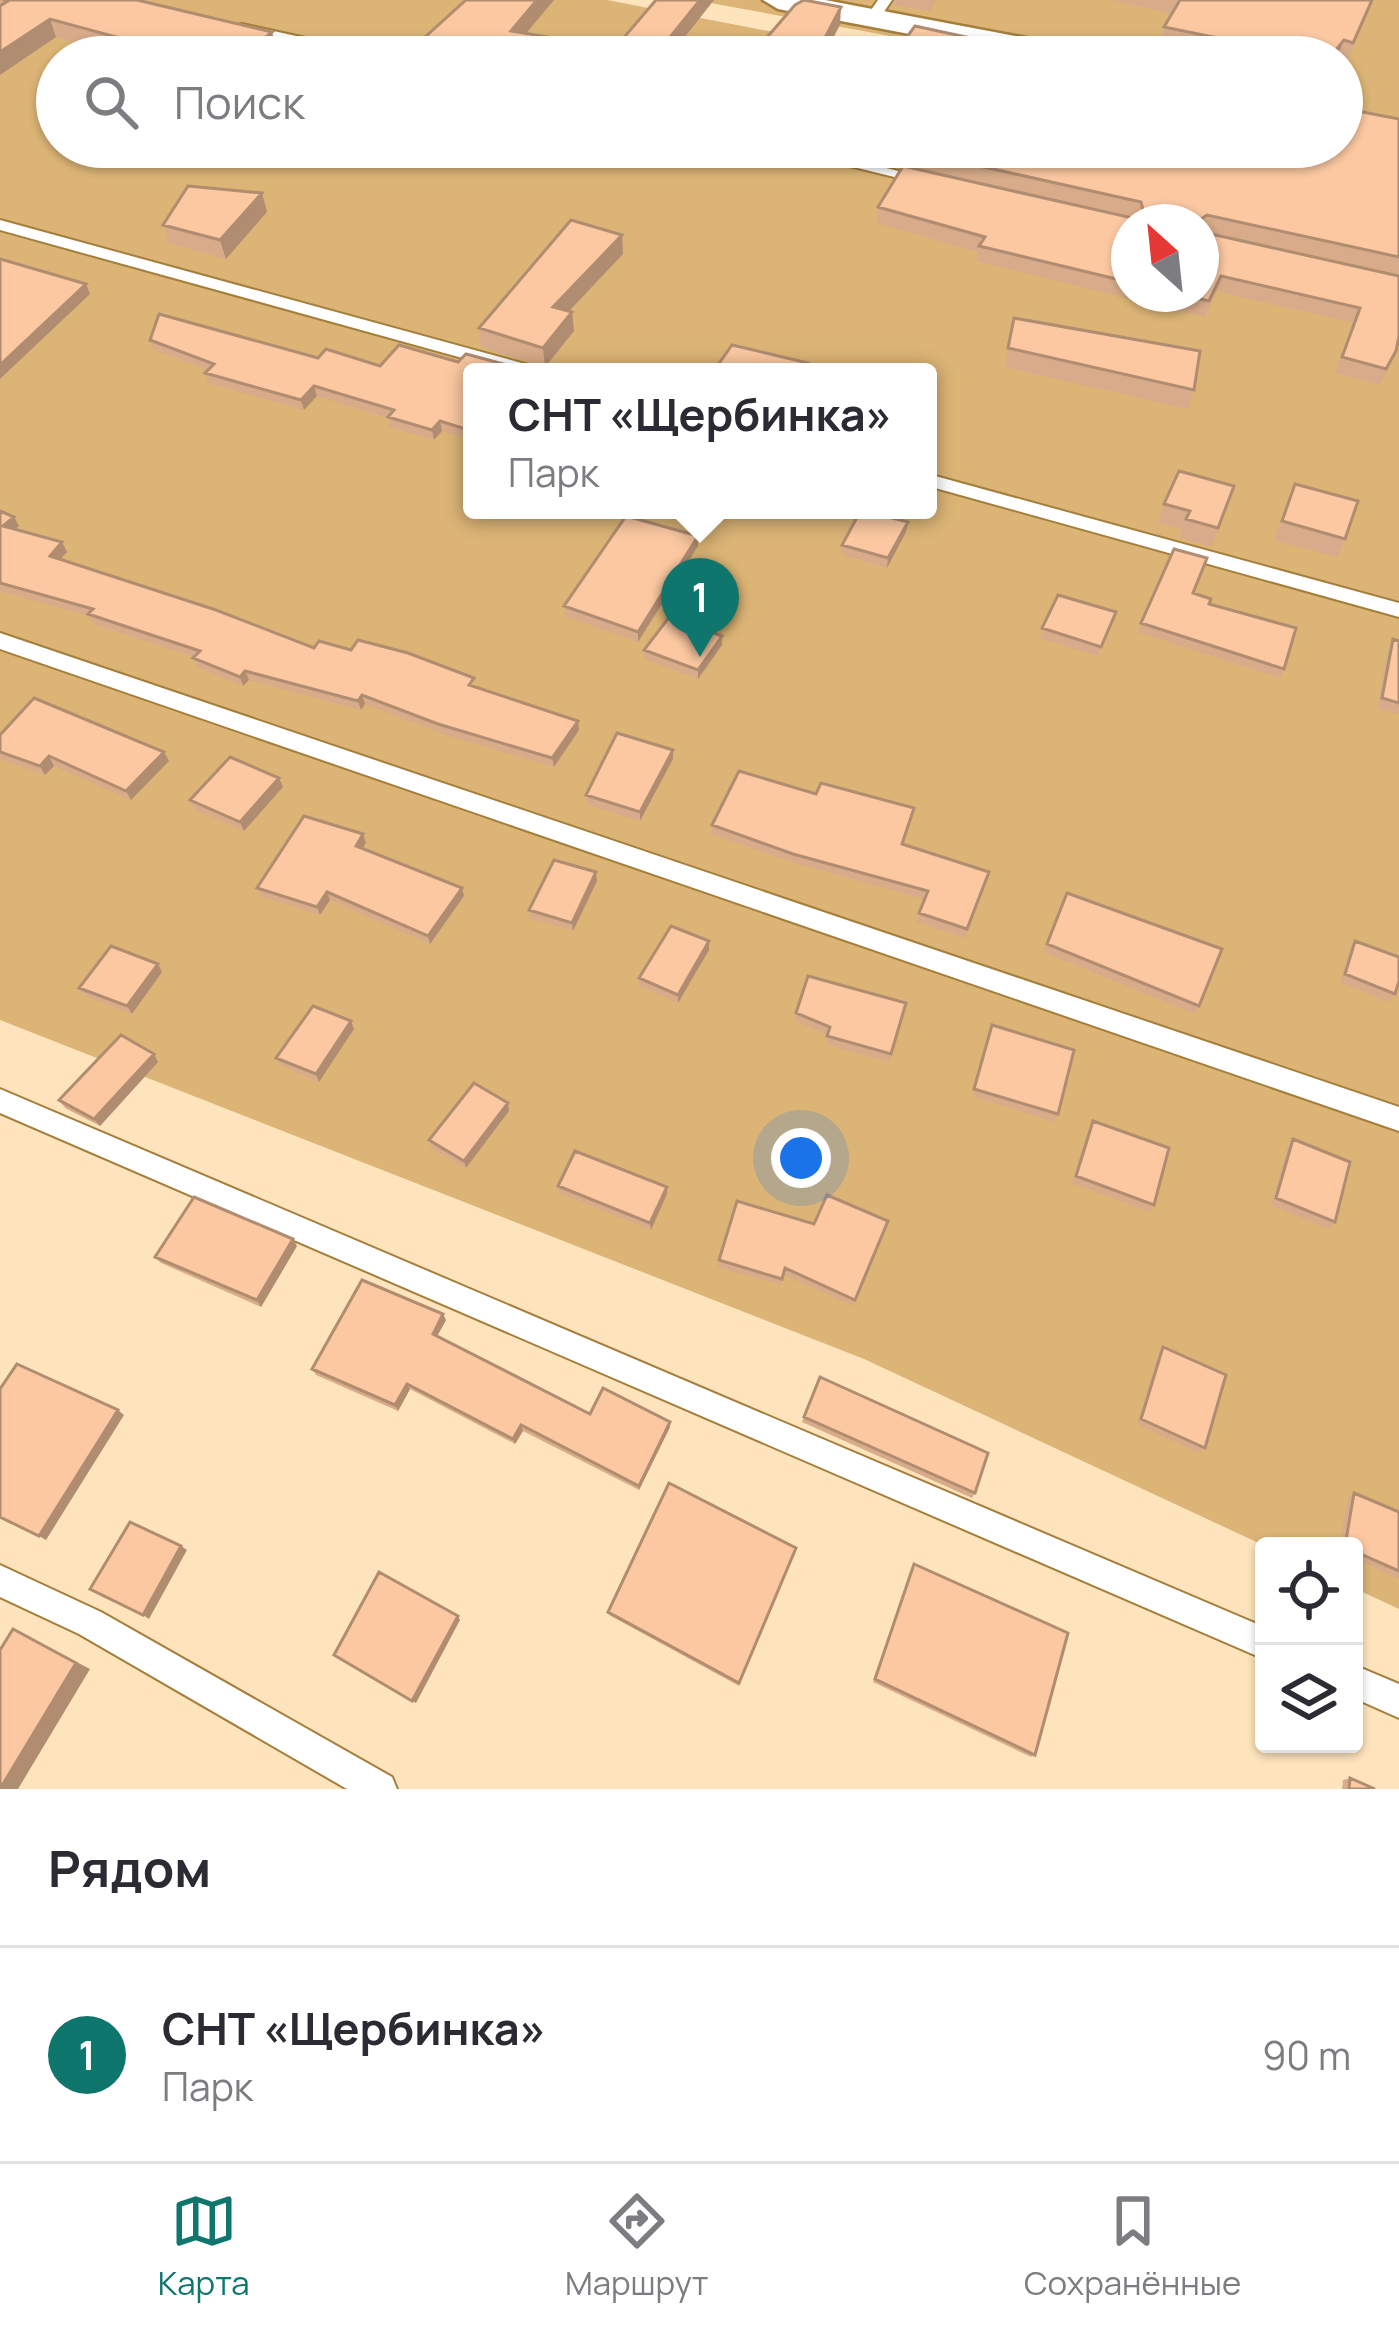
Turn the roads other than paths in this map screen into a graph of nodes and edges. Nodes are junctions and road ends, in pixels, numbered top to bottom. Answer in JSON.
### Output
{"nodes":[{"id":1,"x":778,"y":0,"type":"edge"},
{"id":2,"x":880,"y":8,"type":"edge"},
{"id":3,"x":234,"y":26,"type":"edge"},
{"id":4,"x":279,"y":36,"type":"edge"},
{"id":5,"x":994,"y":36,"type":"edge"},
{"id":6,"x":875,"y":168,"type":"edge"},
{"id":7,"x":943,"y":183,"type":"edge"},
{"id":8,"x":0,"y":225,"type":"edge"},
{"id":9,"x":501,"y":363,"type":"edge"},
{"id":10,"x":937,"y":482,"type":"edge"},
{"id":11,"x":1399,"y":610,"type":"edge"},
{"id":12,"x":0,"y":640,"type":"edge"},
{"id":13,"x":0,"y":1102,"type":"edge"},
{"id":14,"x":1399,"y":1119,"type":"edge"},
{"id":15,"x":0,"y":1581,"type":"edge"},
{"id":16,"x":1255,"y":1639,"type":"edge"},
{"id":17,"x":1363,"y":1686,"type":"edge"},
{"id":18,"x":1399,"y":1701,"type":"edge"},
{"id":19,"x":380,"y":1789,"type":"edge"}],
"edges":[{"from":1,"to":2,"type":"street"},
{"from":2,"to":5,"type":"street"},
{"from":3,"to":4,"type":"lane"},
{"from":6,"to":7,"type":"lane"},
{"from":8,"to":9,"type":"lane"},
{"from":10,"to":11,"type":"lane"},
{"from":12,"to":14,"type":"lane"},
{"from":13,"to":16,"type":"lane"},
{"from":15,"to":19,"type":"lane"},
{"from":17,"to":18,"type":"lane"}]}
